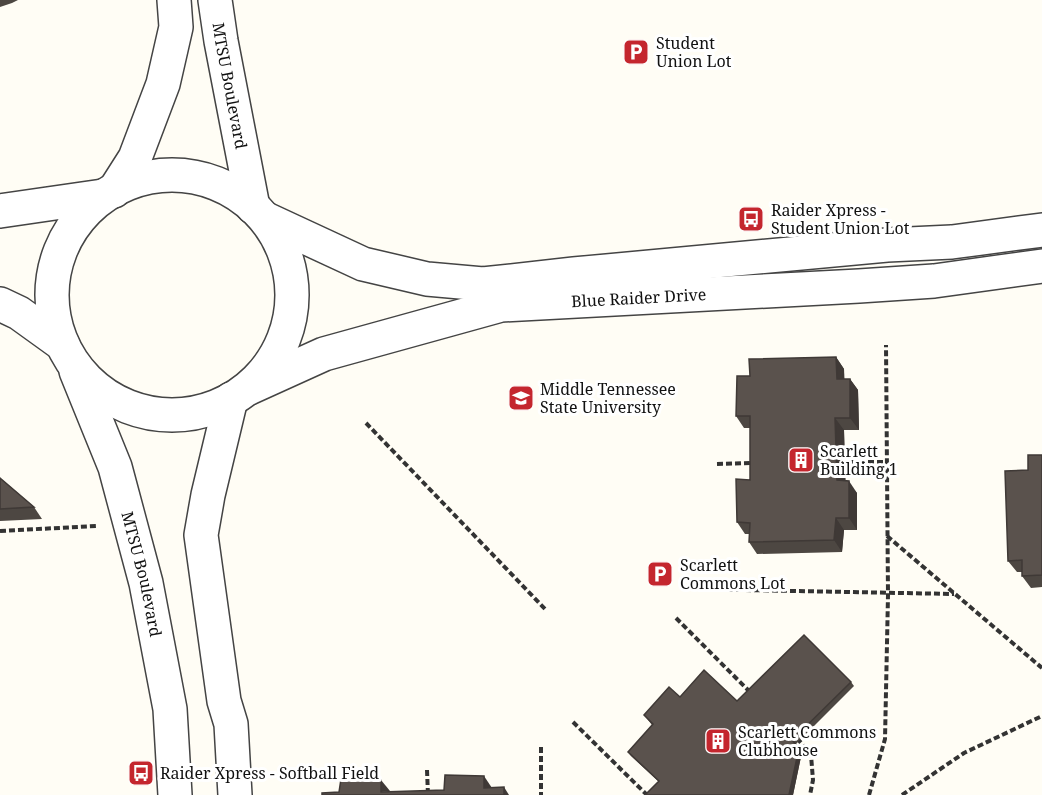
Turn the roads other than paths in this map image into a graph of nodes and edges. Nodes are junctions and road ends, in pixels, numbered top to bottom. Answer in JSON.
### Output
{"nodes":[{"id":1,"x":174,"y":0,"type":"edge"},
{"id":2,"x":215,"y":0,"type":"edge"},
{"id":3,"x":108,"y":193,"type":"junction"},
{"id":4,"x":0,"y":211,"type":"edge"},
{"id":5,"x":259,"y":213,"type":"junction"},
{"id":6,"x":1042,"y":230,"type":"edge"},
{"id":7,"x":1042,"y":266,"type":"edge"},
{"id":8,"x":0,"y":304,"type":"edge"},
{"id":9,"x":67,"y":353,"type":"junction"},
{"id":10,"x":240,"y":394,"type":"junction"},
{"id":11,"x":175,"y":795,"type":"edge"},
{"id":12,"x":235,"y":795,"type":"edge"}],
"edges":[{"from":1,"to":3,"type":"street"},
{"from":2,"to":5,"type":"street","name":"MTSU Boulevard"},
{"from":3,"to":4,"type":"street"},
{"from":3,"to":5,"type":"street"},
{"from":3,"to":9,"type":"street","name":"MTSU Boulevard"},
{"from":5,"to":6,"type":"street","name":"Blue Raider Drive"},
{"from":5,"to":10,"type":"street"},
{"from":7,"to":10,"type":"street","name":"Blue Raider Drive"},
{"from":8,"to":9,"type":"street"},
{"from":9,"to":10,"type":"street","name":"Blue Raider Drive"},
{"from":9,"to":11,"type":"street","name":"MTSU Boulevard"},
{"from":10,"to":12,"type":"street"}]}
